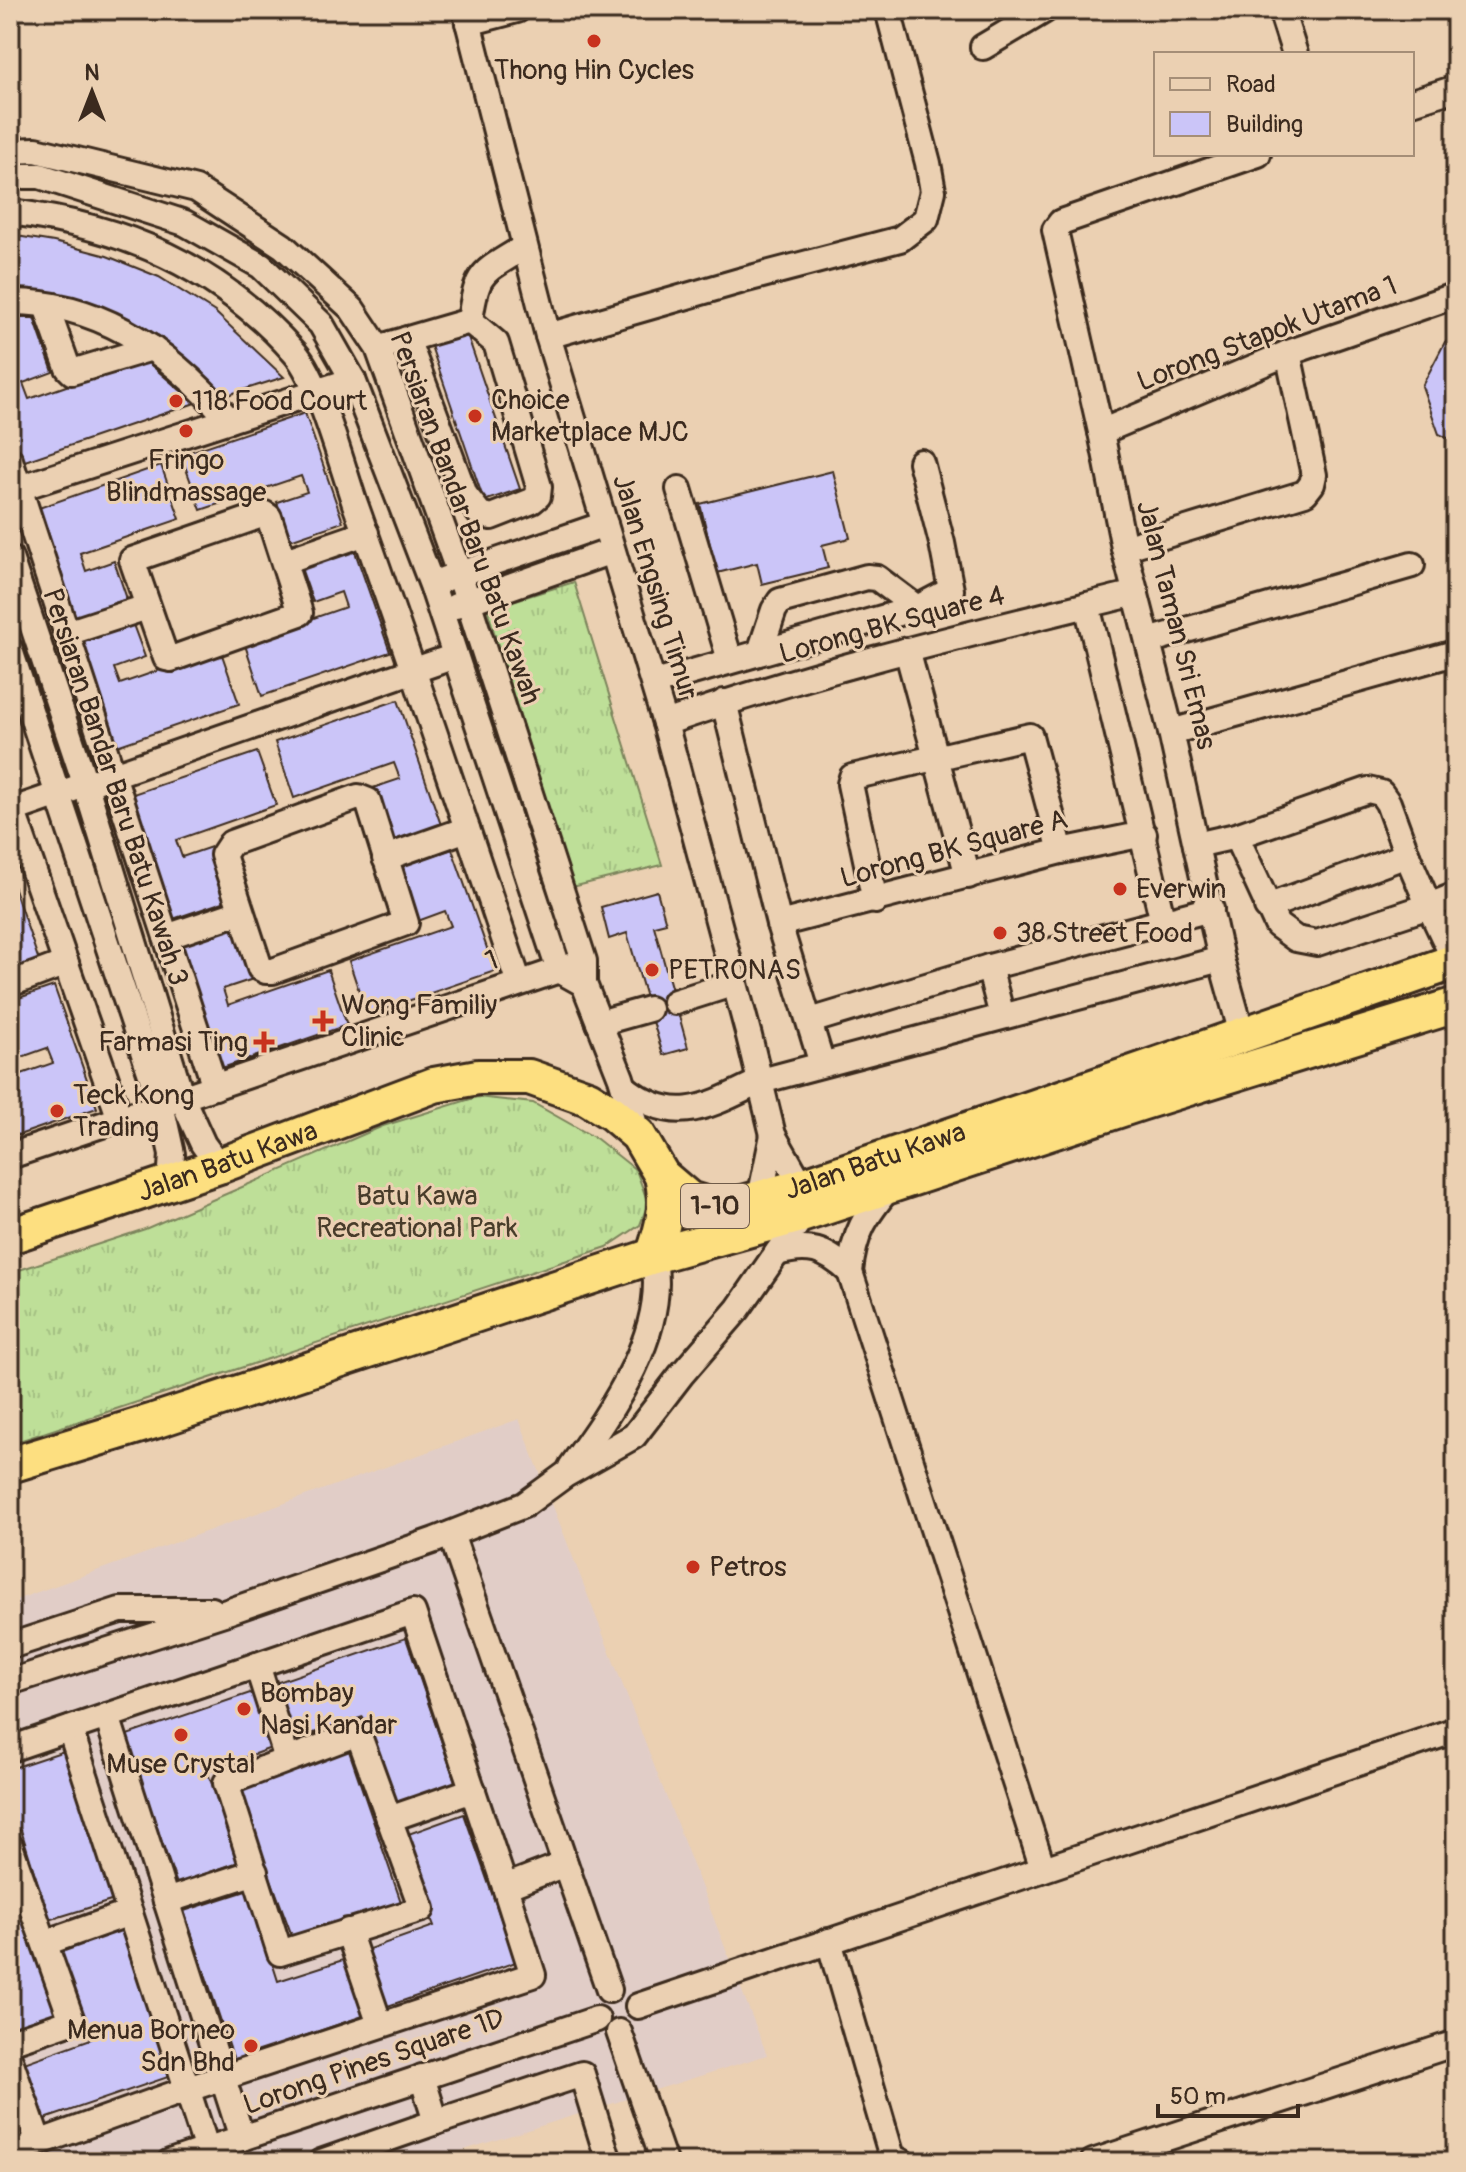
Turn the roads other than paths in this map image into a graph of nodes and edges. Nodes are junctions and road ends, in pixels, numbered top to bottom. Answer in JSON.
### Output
{"nodes":[{"id":1,"x":517,"y":10,"type":"edge"},
{"id":2,"x":888,"y":10,"type":"edge"},
{"id":3,"x":1045,"y":10,"type":"edge"},
{"id":4,"x":1281,"y":10,"type":"edge"},
{"id":5,"x":467,"y":17,"type":"edge"},
{"id":6,"x":983,"y":47,"type":"dead end"},
{"id":7,"x":1294,"y":52,"type":"edge"},
{"id":8,"x":1456,"y":88,"type":"edge"},
{"id":9,"x":1414,"y":101,"type":"edge"},
{"id":10,"x":10,"y":151,"type":"edge"},
{"id":11,"x":1252,"y":156,"type":"edge"},
{"id":12,"x":10,"y":176,"type":"edge"},
{"id":13,"x":10,"y":212,"type":"edge"},
{"id":14,"x":524,"y":247,"type":"junction"},
{"id":15,"x":1456,"y":295,"type":"edge"},
{"id":16,"x":10,"y":302,"type":"edge"},
{"id":17,"x":46,"y":306,"type":"junction"},
{"id":18,"x":470,"y":321,"type":"junction"},
{"id":19,"x":548,"y":336,"type":"junction"},
{"id":20,"x":407,"y":339,"type":"junction"},
{"id":21,"x":152,"y":348,"type":"junction"},
{"id":22,"x":378,"y":348,"type":"junction"},
{"id":23,"x":1288,"y":353,"type":"junction"},
{"id":24,"x":353,"y":380,"type":"junction"},
{"id":25,"x":316,"y":392,"type":"junction"},
{"id":26,"x":229,"y":420,"type":"junction"},
{"id":27,"x":1101,"y":432,"type":"junction"},
{"id":28,"x":10,"y":460,"type":"edge"},
{"id":29,"x":921,"y":462,"type":"dead end"},
{"id":30,"x":679,"y":489,"type":"dead end"},
{"id":31,"x":15,"y":490,"type":"edge"},
{"id":32,"x":465,"y":495,"type":"junction"},
{"id":33,"x":434,"y":504,"type":"junction"},
{"id":34,"x":605,"y":524,"type":"junction"},
{"id":35,"x":366,"y":533,"type":"junction"},
{"id":36,"x":1124,"y":548,"type":"junction"},
{"id":37,"x":612,"y":551,"type":"junction"},
{"id":38,"x":10,"y":558,"type":"edge"},
{"id":39,"x":285,"y":561,"type":"junction"},
{"id":40,"x":1412,"y":565,"type":"dead end"},
{"id":41,"x":459,"y":573,"type":"junction"},
{"id":42,"x":432,"y":585,"type":"junction"},
{"id":43,"x":1136,"y":593,"type":"junction"},
{"id":44,"x":469,"y":602,"type":"junction"},
{"id":45,"x":1087,"y":605,"type":"junction"},
{"id":46,"x":147,"y":607,"type":"junction"},
{"id":47,"x":917,"y":608,"type":"junction"},
{"id":48,"x":441,"y":611,"type":"junction"},
{"id":49,"x":67,"y":633,"type":"junction"},
{"id":50,"x":1148,"y":641,"type":"junction"},
{"id":51,"x":10,"y":650,"type":"edge"},
{"id":52,"x":907,"y":650,"type":"junction"},
{"id":53,"x":760,"y":652,"type":"junction"},
{"id":54,"x":1451,"y":654,"type":"dead end"},
{"id":55,"x":455,"y":656,"type":"junction"},
{"id":56,"x":730,"y":660,"type":"junction"},
{"id":57,"x":413,"y":671,"type":"junction"},
{"id":58,"x":654,"y":683,"type":"junction"},
{"id":59,"x":724,"y":702,"type":"junction"},
{"id":60,"x":665,"y":723,"type":"junction"},
{"id":61,"x":1171,"y":732,"type":"junction"},
{"id":62,"x":935,"y":757,"type":"junction"},
{"id":63,"x":115,"y":776,"type":"junction"},
{"id":64,"x":86,"y":786,"type":"junction"},
{"id":65,"x":58,"y":795,"type":"junction"},
{"id":66,"x":11,"y":808,"type":"edge"},
{"id":67,"x":467,"y":829,"type":"junction"},
{"id":68,"x":1144,"y":834,"type":"junction"},
{"id":69,"x":1236,"y":836,"type":"junction"},
{"id":70,"x":1196,"y":845,"type":"junction"},
{"id":71,"x":1061,"y":851,"type":"junction"},
{"id":72,"x":1407,"y":855,"type":"junction"},
{"id":73,"x":385,"y":858,"type":"junction"},
{"id":74,"x":968,"y":876,"type":"junction"},
{"id":75,"x":1456,"y":895,"type":"edge"},
{"id":76,"x":875,"y":901,"type":"junction"},
{"id":77,"x":1429,"y":906,"type":"junction"},
{"id":78,"x":1267,"y":907,"type":"junction"},
{"id":79,"x":1211,"y":909,"type":"junction"},
{"id":80,"x":240,"y":912,"type":"junction"},
{"id":81,"x":1163,"y":922,"type":"junction"},
{"id":82,"x":779,"y":924,"type":"junction"},
{"id":83,"x":166,"y":937,"type":"junction"},
{"id":84,"x":1221,"y":959,"type":"junction"},
{"id":85,"x":1456,"y":961,"type":"edge"},
{"id":86,"x":66,"y":963,"type":"junction"},
{"id":87,"x":989,"y":967,"type":"junction"},
{"id":88,"x":559,"y":970,"type":"junction"},
{"id":89,"x":584,"y":973,"type":"junction"},
{"id":90,"x":519,"y":983,"type":"junction"},
{"id":91,"x":735,"y":983,"type":"junction"},
{"id":92,"x":10,"y":984,"type":"edge"},
{"id":93,"x":675,"y":1002,"type":"dead end"},
{"id":94,"x":1456,"y":1005,"type":"edge"},
{"id":95,"x":649,"y":1009,"type":"dead end"},
{"id":96,"x":1002,"y":1016,"type":"junction"},
{"id":97,"x":810,"y":1021,"type":"junction"},
{"id":98,"x":599,"y":1023,"type":"junction"},
{"id":99,"x":1242,"y":1034,"type":"junction"},
{"id":100,"x":822,"y":1064,"type":"junction"},
{"id":101,"x":761,"y":1081,"type":"junction"},
{"id":102,"x":215,"y":1087,"type":"junction"},
{"id":103,"x":624,"y":1087,"type":"junction"},
{"id":104,"x":172,"y":1102,"type":"junction"},
{"id":105,"x":120,"y":1119,"type":"junction"},
{"id":106,"x":638,"y":1135,"type":"junction"},
{"id":107,"x":773,"y":1135,"type":"junction"},
{"id":108,"x":10,"y":1156,"type":"edge"},
{"id":109,"x":219,"y":1166,"type":"junction"},
{"id":110,"x":662,"y":1176,"type":"junction"},
{"id":111,"x":170,"y":1183,"type":"junction"},
{"id":112,"x":892,"y":1185,"type":"junction"},
{"id":113,"x":760,"y":1198,"type":"junction"},
{"id":114,"x":803,"y":1200,"type":"junction"},
{"id":115,"x":10,"y":1236,"type":"edge"},
{"id":116,"x":777,"y":1253,"type":"junction"},
{"id":117,"x":653,"y":1256,"type":"junction"},
{"id":118,"x":850,"y":1272,"type":"junction"},
{"id":119,"x":10,"y":1465,"type":"edge"},
{"id":120,"x":565,"y":1475,"type":"junction"},
{"id":121,"x":451,"y":1534,"type":"junction"},
{"id":122,"x":230,"y":1611,"type":"junction"},
{"id":123,"x":10,"y":1646,"type":"edge"},
{"id":124,"x":257,"y":1665,"type":"junction"},
{"id":125,"x":10,"y":1682,"type":"edge"},
{"id":126,"x":107,"y":1716,"type":"junction"},
{"id":127,"x":70,"y":1729,"type":"junction"},
{"id":128,"x":1456,"y":1730,"type":"edge"},
{"id":129,"x":10,"y":1749,"type":"edge"},
{"id":130,"x":287,"y":1759,"type":"junction"},
{"id":131,"x":473,"y":1790,"type":"junction"},
{"id":132,"x":389,"y":1819,"type":"junction"},
{"id":133,"x":10,"y":1846,"type":"edge"},
{"id":134,"x":565,"y":1864,"type":"junction"},
{"id":135,"x":1043,"y":1869,"type":"junction"},
{"id":136,"x":255,"y":1872,"type":"junction"},
{"id":137,"x":505,"y":1887,"type":"junction"},
{"id":138,"x":166,"y":1901,"type":"junction"},
{"id":139,"x":130,"y":1913,"type":"junction"},
{"id":140,"x":348,"y":1931,"type":"junction"},
{"id":141,"x":829,"y":1941,"type":"junction"},
{"id":142,"x":45,"y":1943,"type":"junction"},
{"id":143,"x":609,"y":1990,"type":"junction"},
{"id":144,"x":638,"y":2006,"type":"junction"},
{"id":145,"x":597,"y":2019,"type":"junction"},
{"id":146,"x":380,"y":2025,"type":"junction"},
{"id":147,"x":619,"y":2032,"type":"junction"},
{"id":148,"x":10,"y":2042,"type":"edge"},
{"id":149,"x":1456,"y":2043,"type":"edge"},
{"id":150,"x":10,"y":2060,"type":"edge"},
{"id":151,"x":422,"y":2077,"type":"junction"},
{"id":152,"x":222,"y":2078,"type":"junction"},
{"id":153,"x":188,"y":2089,"type":"junction"},
{"id":154,"x":436,"y":2122,"type":"junction"},
{"id":155,"x":242,"y":2138,"type":"junction"},
{"id":156,"x":39,"y":2143,"type":"junction"},
{"id":157,"x":207,"y":2150,"type":"junction"},
{"id":158,"x":10,"y":2153,"type":"edge"},
{"id":159,"x":170,"y":2162,"type":"edge"},
{"id":160,"x":321,"y":2162,"type":"edge"},
{"id":161,"x":609,"y":2162,"type":"edge"},
{"id":162,"x":664,"y":2162,"type":"edge"},
{"id":163,"x":902,"y":2162,"type":"edge"},
{"id":164,"x":1093,"y":2162,"type":"edge"}],
"edges":[{"from":1,"to":5,"type":"street"},
{"from":2,"to":19,"type":"street"},
{"from":3,"to":6,"type":"street"},
{"from":4,"to":7,"type":"street"},
{"from":5,"to":14,"type":"street","name":"Jalan Engsing Timur"},
{"from":8,"to":9,"type":"street"},
{"from":10,"to":22,"type":"street","name":"Persiaran Bandar Baru Batu Kawah"},
{"from":11,"to":27,"type":"street","name":"Jalan Taman Sri Emas"},
{"from":12,"to":24,"type":"street","name":"Persiaran Bandar Baru Batu Kawah"},
{"from":13,"to":25,"type":"street"},
{"from":14,"to":18,"type":"street"},
{"from":14,"to":19,"type":"street","name":"Jalan Engsing Timur"},
{"from":15,"to":23,"type":"street","name":"Lorong Stapok Utama 1"},
{"from":16,"to":17,"type":"street"},
{"from":17,"to":21,"type":"street"},
{"from":17,"to":21,"type":"street"},
{"from":18,"to":20,"type":"street"},
{"from":18,"to":32,"type":"street"},
{"from":19,"to":34,"type":"street","name":"Jalan Engsing Timur"},
{"from":20,"to":22,"type":"street"},
{"from":20,"to":32,"type":"street"},
{"from":21,"to":26,"type":"street"},
{"from":22,"to":33,"type":"street","name":"Persiaran Bandar Baru Batu Kawah"},
{"from":23,"to":27,"type":"street","name":"Lorong Stapok Utama 1"},
{"from":23,"to":36,"type":"street"},
{"from":24,"to":25,"type":"street"},
{"from":24,"to":42,"type":"street","name":"Persiaran Bandar Baru Batu Kawah"},
{"from":25,"to":26,"type":"street"},
{"from":25,"to":35,"type":"street"},
{"from":26,"to":31,"type":"street"},
{"from":27,"to":36,"type":"street","name":"Jalan Taman Sri Emas"},
{"from":28,"to":31,"type":"street"},
{"from":29,"to":47,"type":"street"},
{"from":30,"to":56,"type":"street"},
{"from":31,"to":49,"type":"street"},
{"from":32,"to":33,"type":"street"},
{"from":33,"to":41,"type":"street","name":"Persiaran Bandar Baru Batu Kawah"},
{"from":34,"to":37,"type":"street","name":"Jalan Engsing Timur"},
{"from":34,"to":41,"type":"street"},
{"from":35,"to":39,"type":"street"},
{"from":35,"to":57,"type":"street"},
{"from":36,"to":43,"type":"street","name":"Jalan Taman Sri Emas"},
{"from":37,"to":44,"type":"street"},
{"from":37,"to":58,"type":"street","name":"Jalan Engsing Timur"},
{"from":38,"to":64,"type":"street","name":"Persiaran Bandar Baru Batu Kawah 3"},
{"from":39,"to":46,"type":"street"},
{"from":39,"to":46,"type":"street"},
{"from":40,"to":50,"type":"street"},
{"from":41,"to":42,"type":"street"},
{"from":41,"to":44,"type":"street","name":"Persiaran Bandar Baru Batu Kawah"},
{"from":42,"to":48,"type":"street","name":"Persiaran Bandar Baru Batu Kawah"},
{"from":43,"to":45,"type":"street","name":"Lorong BK Square 4"},
{"from":43,"to":50,"type":"street","name":"Jalan Taman Sri Emas"},
{"from":44,"to":48,"type":"street"},
{"from":44,"to":89,"type":"street","name":"Persiaran Bandar Baru Batu Kawah"},
{"from":45,"to":52,"type":"street","name":"Lorong BK Square 4"},
{"from":45,"to":68,"type":"street"},
{"from":46,"to":49,"type":"street"},
{"from":47,"to":53,"type":"street"},
{"from":47,"to":53,"type":"street"},
{"from":48,"to":55,"type":"street","name":"Persiaran Bandar Baru Batu Kawah"},
{"from":49,"to":63,"type":"street"},
{"from":50,"to":61,"type":"street","name":"Jalan Taman Sri Emas"},
{"from":51,"to":65,"type":"street","name":"Persiaran Bandar Baru Batu Kawah 3"},
{"from":52,"to":59,"type":"street","name":"Lorong BK Square 4"},
{"from":52,"to":62,"type":"street"},
{"from":53,"to":56,"type":"street"},
{"from":54,"to":61,"type":"street"},
{"from":55,"to":57,"type":"street"},
{"from":55,"to":88,"type":"street","name":"Persiaran Bandar Baru Batu Kawah"},
{"from":56,"to":58,"type":"street"},
{"from":57,"to":63,"type":"street"},
{"from":57,"to":67,"type":"street"},
{"from":58,"to":60,"type":"street","name":"Jalan Engsing Timur"},
{"from":59,"to":60,"type":"street","name":"Lorong BK Square 4"},
{"from":59,"to":82,"type":"street"},
{"from":60,"to":91,"type":"street","name":"Jalan Engsing Timur"},
{"from":61,"to":70,"type":"street","name":"Jalan Taman Sri Emas"},
{"from":62,"to":71,"type":"street"},
{"from":62,"to":74,"type":"street"},
{"from":62,"to":76,"type":"street"},
{"from":63,"to":64,"type":"street"},
{"from":63,"to":83,"type":"street"},
{"from":64,"to":65,"type":"street"},
{"from":64,"to":104,"type":"street","name":"Persiaran Bandar Baru Batu Kawah 3"},
{"from":65,"to":66,"type":"street"},
{"from":65,"to":104,"type":"street","name":"Persiaran Bandar Baru Batu Kawah 3"},
{"from":66,"to":86,"type":"street"},
{"from":67,"to":73,"type":"street"},
{"from":67,"to":90,"type":"street"},
{"from":68,"to":71,"type":"street","name":"Lorong BK Square A"},
{"from":68,"to":81,"type":"street"},
{"from":69,"to":70,"type":"street"},
{"from":69,"to":72,"type":"street"},
{"from":69,"to":78,"type":"street"},
{"from":70,"to":79,"type":"street","name":"Jalan Taman Sri Emas"},
{"from":71,"to":74,"type":"street","name":"Lorong BK Square A"},
{"from":72,"to":77,"type":"street"},
{"from":72,"to":78,"type":"street"},
{"from":73,"to":80,"type":"street"},
{"from":73,"to":80,"type":"street"},
{"from":74,"to":76,"type":"street","name":"Lorong BK Square A"},
{"from":75,"to":77,"type":"street"},
{"from":76,"to":82,"type":"street","name":"Lorong BK Square A"},
{"from":77,"to":78,"type":"street"},
{"from":77,"to":85,"type":"street"},
{"from":79,"to":81,"type":"street"},
{"from":79,"to":84,"type":"street","name":"Jalan Taman Sri Emas"},
{"from":80,"to":83,"type":"street"},
{"from":81,"to":87,"type":"street"},
{"from":82,"to":97,"type":"street"},
{"from":83,"to":102,"type":"street"},
{"from":84,"to":96,"type":"street"},
{"from":84,"to":99,"type":"street","name":"Jalan Taman Sri Emas"},
{"from":85,"to":99,"type":"highway","name":"Jalan Batu Kawa","number":"1-10"},
{"from":86,"to":92,"type":"street"},
{"from":86,"to":105,"type":"street"},
{"from":87,"to":96,"type":"street"},
{"from":87,"to":97,"type":"street"},
{"from":88,"to":89,"type":"street","name":"1"},
{"from":88,"to":90,"type":"street","name":"1"},
{"from":89,"to":98,"type":"street","name":"Persiaran Bandar Baru Batu Kawah"},
{"from":90,"to":102,"type":"street","name":"1"},
{"from":91,"to":93,"type":"street"},
{"from":91,"to":101,"type":"street","name":"Jalan Engsing Timur"},
{"from":94,"to":112,"type":"highway","name":"Jalan Batu Kawa","number":"1-10"},
{"from":95,"to":98,"type":"street"},
{"from":96,"to":100,"type":"street"},
{"from":97,"to":100,"type":"street"},
{"from":98,"to":103,"type":"street","name":"Persiaran Bandar Baru Batu Kawah"},
{"from":99,"to":114,"type":"highway","name":"Jalan Batu Kawa","number":"1-10"},
{"from":100,"to":101,"type":"street"},
{"from":101,"to":103,"type":"street"},
{"from":101,"to":107,"type":"street","name":"Jalan Engsing Timur"},
{"from":102,"to":104,"type":"street","name":"1"},
{"from":103,"to":106,"type":"street","name":"Persiaran Bandar Baru Batu Kawah"},
{"from":104,"to":105,"type":"street","name":"1"},
{"from":104,"to":109,"type":"street","name":"Persiaran Bandar Baru Batu Kawah 3"},
{"from":104,"to":111,"type":"street","name":"Persiaran Bandar Baru Batu Kawah 3"},
{"from":105,"to":108,"type":"street","name":"1"},
{"from":106,"to":109,"type":"highway","name":"Jalan Batu Kawa","number":"1-10"},
{"from":106,"to":110,"type":"highway","name":"Jalan Batu Kawa","number":"1-10"},
{"from":107,"to":113,"type":"street","name":"Jalan Engsing Timur"},
{"from":107,"to":114,"type":"street","name":"Jalan Engsing Timur"},
{"from":109,"to":111,"type":"highway","name":"Jalan Batu Kawa","number":"1-10"},
{"from":110,"to":113,"type":"highway","name":"Jalan Batu Kawa","number":"1-10"},
{"from":110,"to":117,"type":"highway"},
{"from":111,"to":115,"type":"highway","name":"Jalan Batu Kawa","number":"1-10"},
{"from":112,"to":114,"type":"highway","name":"Jalan Batu Kawa","number":"1-10"},
{"from":112,"to":118,"type":"street"},
{"from":113,"to":114,"type":"highway","name":"Jalan Batu Kawa","number":"1-10"},
{"from":114,"to":116,"type":"street"},
{"from":114,"to":117,"type":"highway","name":"Jalan Batu Kawa","number":"1-10"},
{"from":116,"to":118,"type":"street"},
{"from":116,"to":120,"type":"street"},
{"from":117,"to":119,"type":"highway","name":"Jalan Batu Kawa","number":"1-10"},
{"from":117,"to":120,"type":"street"},
{"from":118,"to":135,"type":"street"},
{"from":120,"to":121,"type":"street"},
{"from":121,"to":122,"type":"street"},
{"from":121,"to":134,"type":"street"},
{"from":122,"to":123,"type":"street"},
{"from":122,"to":125,"type":"street"},
{"from":124,"to":126,"type":"street"},
{"from":124,"to":130,"type":"street"},
{"from":124,"to":131,"type":"street"},
{"from":126,"to":127,"type":"street"},
{"from":126,"to":138,"type":"street"},
{"from":127,"to":129,"type":"street"},
{"from":127,"to":139,"type":"street"},
{"from":128,"to":135,"type":"street"},
{"from":130,"to":132,"type":"street"},
{"from":130,"to":136,"type":"street"},
{"from":131,"to":132,"type":"street"},
{"from":131,"to":137,"type":"street"},
{"from":132,"to":140,"type":"street"},
{"from":133,"to":142,"type":"street"},
{"from":134,"to":137,"type":"street"},
{"from":134,"to":143,"type":"street"},
{"from":135,"to":141,"type":"street"},
{"from":136,"to":138,"type":"street"},
{"from":136,"to":140,"type":"street"},
{"from":137,"to":146,"type":"street"},
{"from":138,"to":152,"type":"street"},
{"from":139,"to":142,"type":"street"},
{"from":139,"to":153,"type":"street"},
{"from":140,"to":146,"type":"street"},
{"from":141,"to":144,"type":"street"},
{"from":141,"to":163,"type":"street"},
{"from":142,"to":148,"type":"street"},
{"from":143,"to":144,"type":"street"},
{"from":143,"to":145,"type":"street"},
{"from":144,"to":147,"type":"street"},
{"from":145,"to":147,"type":"street"},
{"from":145,"to":151,"type":"street","name":"Lorong Pines Square 1D"},
{"from":146,"to":152,"type":"street"},
{"from":147,"to":162,"type":"street"},
{"from":149,"to":164,"type":"street"},
{"from":150,"to":156,"type":"street"},
{"from":151,"to":154,"type":"street"},
{"from":151,"to":155,"type":"street","name":"Lorong Pines Square 1D"},
{"from":152,"to":153,"type":"street"},
{"from":152,"to":155,"type":"street"},
{"from":153,"to":156,"type":"street"},
{"from":153,"to":157,"type":"street"},
{"from":154,"to":160,"type":"street"},
{"from":154,"to":161,"type":"street"},
{"from":155,"to":157,"type":"street","name":"Lorong Pines Square 1D"},
{"from":156,"to":158,"type":"street"},
{"from":157,"to":159,"type":"street","name":"Lorong Pines Square 1D"}]}
